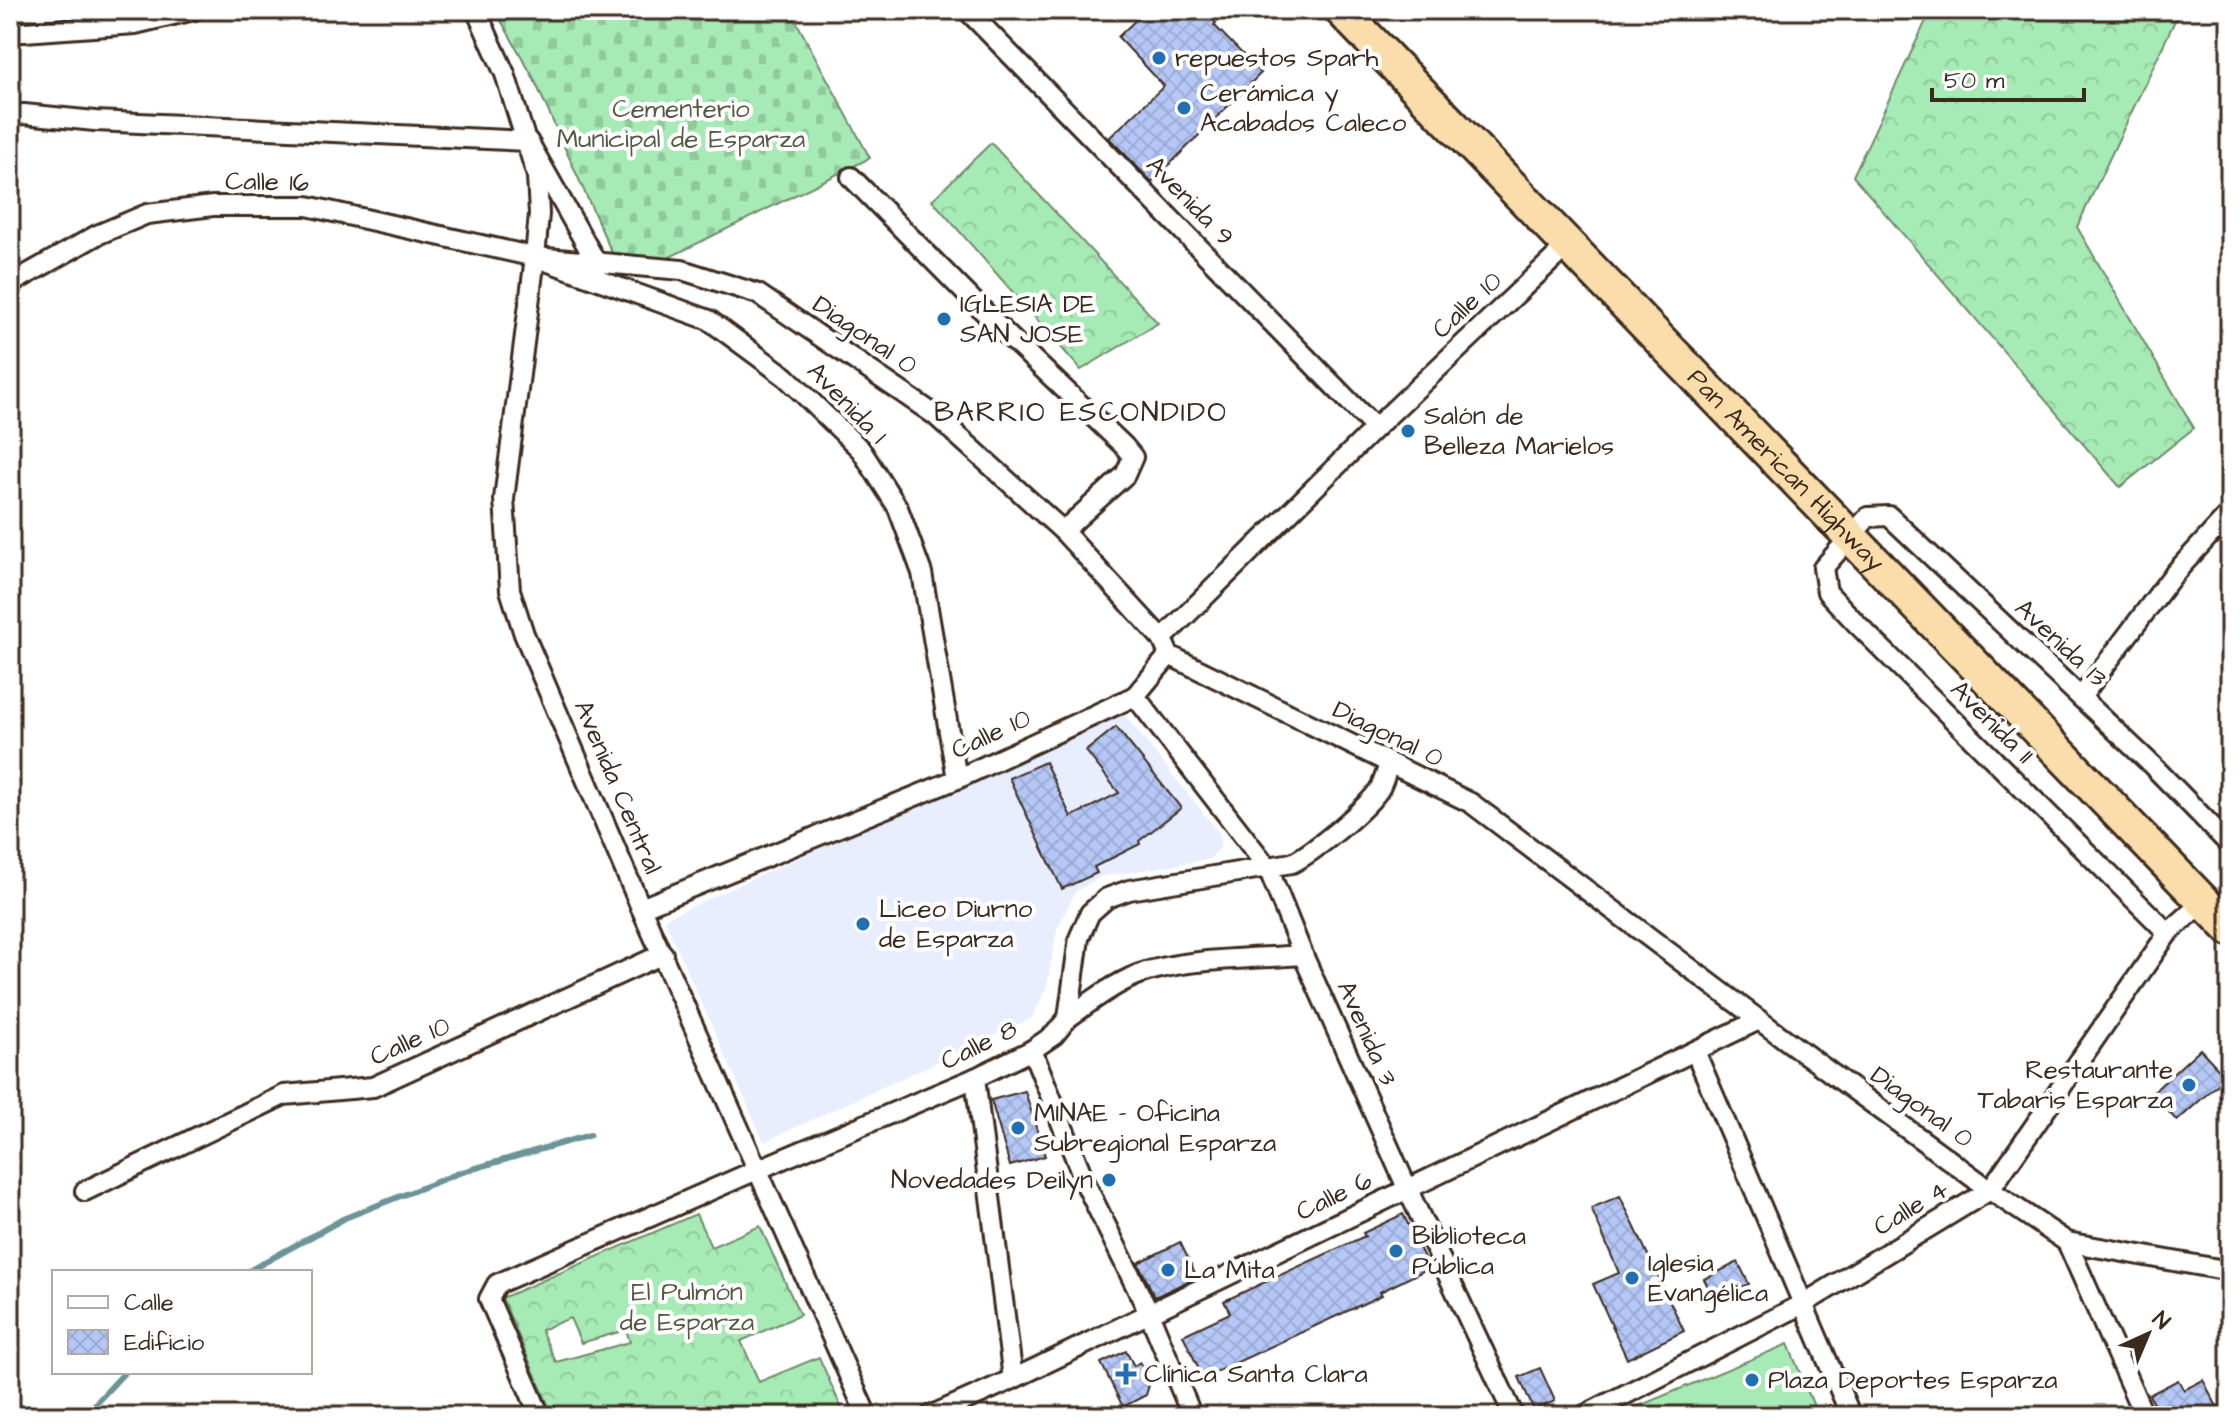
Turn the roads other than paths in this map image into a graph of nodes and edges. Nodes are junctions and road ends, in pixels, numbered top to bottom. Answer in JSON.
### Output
{"nodes":[{"id":1,"x":194,"y":10,"type":"edge"},
{"id":2,"x":476,"y":10,"type":"edge"},
{"id":3,"x":967,"y":10,"type":"edge"},
{"id":4,"x":1341,"y":10,"type":"edge"},
{"id":5,"x":132,"y":17,"type":"edge"},
{"id":6,"x":10,"y":33,"type":"edge"},
{"id":7,"x":10,"y":116,"type":"edge"},
{"id":8,"x":528,"y":141,"type":"junction"},
{"id":9,"x":851,"y":177,"type":"dead end"},
{"id":10,"x":1569,"y":244,"type":"junction"},
{"id":11,"x":535,"y":257,"type":"junction"},
{"id":12,"x":596,"y":262,"type":"junction"},
{"id":13,"x":10,"y":284,"type":"edge"},
{"id":14,"x":1375,"y":428,"type":"junction"},
{"id":15,"x":2230,"y":513,"type":"edge"},
{"id":16,"x":1063,"y":531,"type":"junction"},
{"id":17,"x":1849,"y":537,"type":"junction"},
{"id":18,"x":1165,"y":647,"type":"junction"},
{"id":19,"x":1135,"y":696,"type":"junction"},
{"id":20,"x":2081,"y":697,"type":"junction"},
{"id":21,"x":1389,"y":764,"type":"junction"},
{"id":22,"x":957,"y":779,"type":"junction"},
{"id":23,"x":2230,"y":845,"type":"edge"},
{"id":24,"x":1268,"y":868,"type":"junction"},
{"id":25,"x":2203,"y":902,"type":"junction"},
{"id":26,"x":641,"y":908,"type":"junction"},
{"id":27,"x":2230,"y":929,"type":"edge"},
{"id":28,"x":2168,"y":933,"type":"junction"},
{"id":29,"x":663,"y":954,"type":"junction"},
{"id":30,"x":1303,"y":955,"type":"junction"},
{"id":31,"x":1068,"y":1018,"type":"junction"},
{"id":32,"x":1759,"y":1020,"type":"junction"},
{"id":33,"x":1032,"y":1050,"type":"junction"},
{"id":34,"x":1695,"y":1051,"type":"junction"},
{"id":35,"x":975,"y":1078,"type":"junction"},
{"id":36,"x":759,"y":1169,"type":"junction"},
{"id":37,"x":1408,"y":1190,"type":"junction"},
{"id":38,"x":1990,"y":1190,"type":"junction"},
{"id":39,"x":85,"y":1191,"type":"dead end"},
{"id":40,"x":2067,"y":1242,"type":"junction"},
{"id":41,"x":2230,"y":1271,"type":"edge"},
{"id":42,"x":1803,"y":1304,"type":"junction"},
{"id":43,"x":1149,"y":1313,"type":"junction"},
{"id":44,"x":1013,"y":1379,"type":"junction"},
{"id":45,"x":540,"y":1416,"type":"edge"},
{"id":46,"x":867,"y":1416,"type":"edge"},
{"id":47,"x":930,"y":1416,"type":"edge"},
{"id":48,"x":1192,"y":1416,"type":"edge"},
{"id":49,"x":1514,"y":1416,"type":"edge"},
{"id":50,"x":1583,"y":1416,"type":"edge"},
{"id":51,"x":1851,"y":1416,"type":"edge"},
{"id":52,"x":2144,"y":1416,"type":"edge"}],
"edges":[{"from":1,"to":5,"type":"street"},
{"from":2,"to":8,"type":"street","name":"Avenida Central"},
{"from":3,"to":14,"type":"street","name":"Avenida 9"},
{"from":4,"to":10,"type":"highway","name":"Pan American Highway"},
{"from":5,"to":6,"type":"street"},
{"from":7,"to":8,"type":"street"},
{"from":8,"to":11,"type":"street","name":"Avenida Central"},
{"from":8,"to":12,"type":"street","name":"Avenida Central"},
{"from":9,"to":16,"type":"street"},
{"from":10,"to":14,"type":"street","name":"Calle 10"},
{"from":10,"to":17,"type":"highway","name":"Pan American Highway"},
{"from":11,"to":12,"type":"street","name":"Diagonal 0"},
{"from":11,"to":13,"type":"street","name":"Calle 16"},
{"from":11,"to":22,"type":"street","name":"Avenida 1"},
{"from":11,"to":26,"type":"street","name":"Avenida Central"},
{"from":12,"to":16,"type":"street","name":"Diagonal 0"},
{"from":14,"to":18,"type":"street","name":"Calle 10"},
{"from":15,"to":20,"type":"street"},
{"from":16,"to":18,"type":"street","name":"Diagonal 0"},
{"from":17,"to":20,"type":"street","name":"Avenida 13"},
{"from":17,"to":25,"type":"highway","name":"Pan American Highway"},
{"from":17,"to":28,"type":"street","name":"Avenida 11"},
{"from":18,"to":19,"type":"street","name":"Calle 10"},
{"from":18,"to":21,"type":"street","name":"Diagonal 0"},
{"from":19,"to":22,"type":"street","name":"Calle 10"},
{"from":19,"to":24,"type":"street","name":"Avenida 3"},
{"from":20,"to":23,"type":"street","name":"Avenida 13"},
{"from":21,"to":24,"type":"street"},
{"from":21,"to":32,"type":"street","name":"Diagonal 0"},
{"from":22,"to":26,"type":"street","name":"Calle 10"},
{"from":24,"to":30,"type":"street","name":"Avenida 3"},
{"from":24,"to":31,"type":"street"},
{"from":25,"to":27,"type":"highway","name":"Pan American Highway"},
{"from":25,"to":28,"type":"street","name":"Calle 4"},
{"from":26,"to":29,"type":"street","name":"Avenida Central"},
{"from":28,"to":38,"type":"street","name":"Calle 4"},
{"from":29,"to":36,"type":"street","name":"Avenida Central"},
{"from":29,"to":39,"type":"street","name":"Calle 10"},
{"from":30,"to":31,"type":"street","name":"Calle 8"},
{"from":30,"to":37,"type":"street","name":"Avenida 3"},
{"from":31,"to":33,"type":"street","name":"Calle 8"},
{"from":32,"to":34,"type":"street","name":"Calle 6"},
{"from":32,"to":38,"type":"street","name":"Diagonal 0"},
{"from":33,"to":35,"type":"street","name":"Calle 8"},
{"from":33,"to":43,"type":"street"},
{"from":34,"to":37,"type":"street","name":"Calle 6"},
{"from":34,"to":42,"type":"street"},
{"from":35,"to":36,"type":"street","name":"Calle 8"},
{"from":35,"to":44,"type":"street"},
{"from":36,"to":45,"type":"street","name":"Calle 8"},
{"from":36,"to":46,"type":"street","name":"Avenida Central"},
{"from":37,"to":43,"type":"street","name":"Calle 6"},
{"from":37,"to":49,"type":"street","name":"Avenida 3"},
{"from":38,"to":40,"type":"street","name":"Diagonal 0"},
{"from":38,"to":42,"type":"street","name":"Calle 4"},
{"from":40,"to":41,"type":"street","name":"Diagonal 0"},
{"from":40,"to":52,"type":"street"},
{"from":42,"to":50,"type":"street","name":"Calle 4"},
{"from":42,"to":51,"type":"street"},
{"from":43,"to":44,"type":"street","name":"Calle 6"},
{"from":43,"to":48,"type":"street"},
{"from":44,"to":47,"type":"street","name":"Calle 6"}]}
